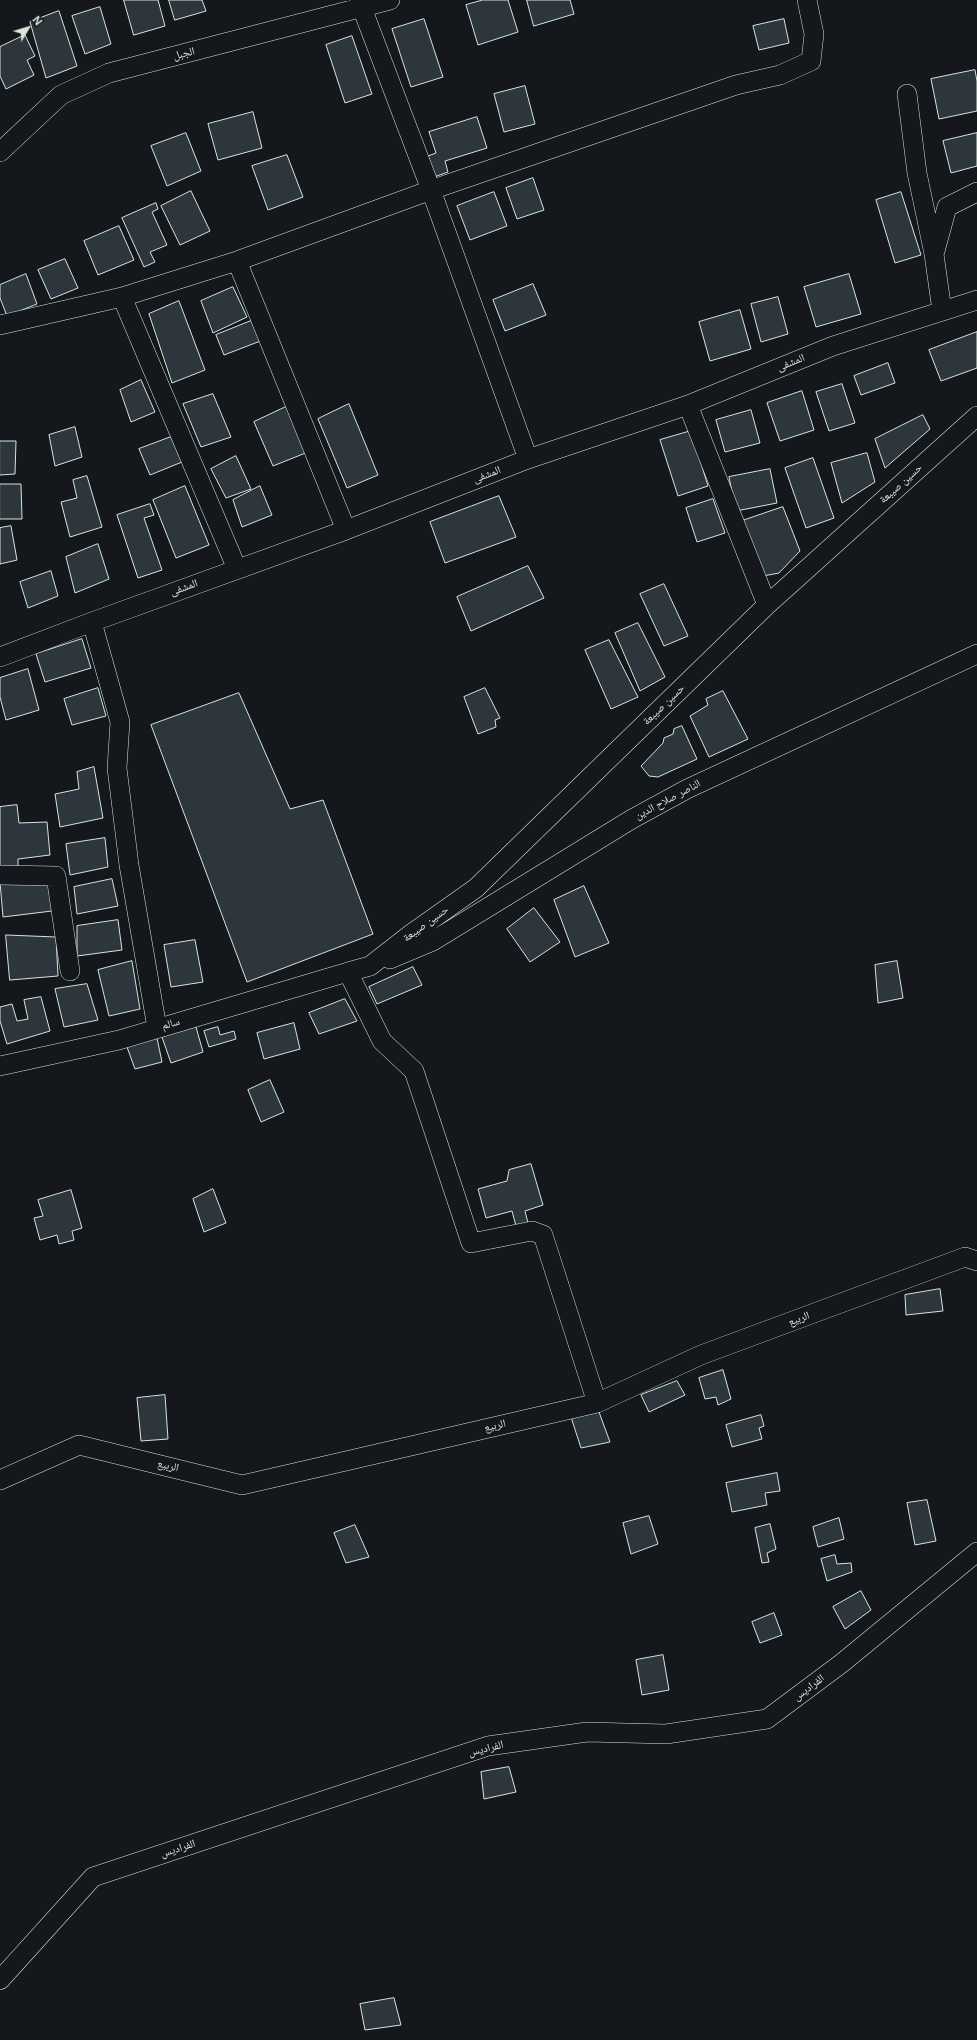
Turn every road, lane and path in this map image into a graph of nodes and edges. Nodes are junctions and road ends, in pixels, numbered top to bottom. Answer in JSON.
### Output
{"nodes":[{"id":1,"x":390,"y":0,"type":"edge"},
{"id":2,"x":807,"y":0,"type":"edge"},
{"id":3,"x":360,"y":4,"type":"edge"},
{"id":4,"x":907,"y":94,"type":"dead end"},
{"id":5,"x":0,"y":152,"type":"edge"},
{"id":6,"x":431,"y":190,"type":"junction"},
{"id":7,"x":977,"y":192,"type":"edge"},
{"id":8,"x":934,"y":254,"type":"junction"},
{"id":9,"x":237,"y":260,"type":"junction"},
{"id":10,"x":122,"y":297,"type":"junction"},
{"id":11,"x":977,"y":300,"type":"edge"},
{"id":12,"x":942,"y":311,"type":"junction"},
{"id":13,"x":0,"y":325,"type":"edge"},
{"id":14,"x":688,"y":405,"type":"junction"},
{"id":15,"x":977,"y":416,"type":"edge"},
{"id":16,"x":528,"y":459,"type":"junction"},
{"id":17,"x":346,"y":530,"type":"junction"},
{"id":18,"x":237,"y":569,"type":"junction"},
{"id":19,"x":767,"y":605,"type":"junction"},
{"id":20,"x":92,"y":622,"type":"junction"},
{"id":21,"x":977,"y":654,"type":"edge"},
{"id":22,"x":0,"y":657,"type":"edge"},
{"id":23,"x":0,"y":875,"type":"edge"},
{"id":24,"x":370,"y":966,"type":"junction"},
{"id":25,"x":70,"y":971,"type":"dead end"},
{"id":26,"x":344,"y":973,"type":"junction"},
{"id":27,"x":157,"y":1028,"type":"junction"},
{"id":28,"x":0,"y":1066,"type":"edge"},
{"id":29,"x":977,"y":1261,"type":"edge"},
{"id":30,"x":597,"y":1403,"type":"junction"},
{"id":31,"x":0,"y":1480,"type":"edge"},
{"id":32,"x":977,"y":1552,"type":"edge"},
{"id":33,"x":0,"y":1980,"type":"edge"}],
"edges":[{"from":1,"to":3,"type":"street","name":"الجبل"},
{"from":2,"to":6,"type":"street"},
{"from":3,"to":5,"type":"street","name":"الجبل"},
{"from":3,"to":6,"type":"street"},
{"from":4,"to":8,"type":"street"},
{"from":6,"to":9,"type":"street"},
{"from":6,"to":16,"type":"street"},
{"from":7,"to":8,"type":"street"},
{"from":8,"to":12,"type":"street"},
{"from":9,"to":10,"type":"street"},
{"from":9,"to":17,"type":"street"},
{"from":10,"to":13,"type":"street"},
{"from":10,"to":18,"type":"street"},
{"from":11,"to":12,"type":"street","name":"المشفى"},
{"from":12,"to":14,"type":"street","name":"المشفى"},
{"from":14,"to":16,"type":"street","name":"المشفى"},
{"from":14,"to":19,"type":"street"},
{"from":15,"to":19,"type":"street","name":"حسين صيبعة"},
{"from":16,"to":17,"type":"street","name":"المشفى"},
{"from":17,"to":18,"type":"street","name":"المشفى"},
{"from":18,"to":20,"type":"street","name":"المشفى"},
{"from":19,"to":24,"type":"street","name":"حسين صيبعة"},
{"from":20,"to":22,"type":"street","name":"المشفى"},
{"from":20,"to":27,"type":"street"},
{"from":21,"to":24,"type":"street","name":"الناصر صلاح الدين"},
{"from":23,"to":25,"type":"street"},
{"from":24,"to":26,"type":"street","name":"حسين صيبعة"},
{"from":26,"to":27,"type":"street","name":"سالم"},
{"from":26,"to":30,"type":"street"},
{"from":27,"to":28,"type":"street","name":"سالم"},
{"from":29,"to":30,"type":"street","name":"الربيع"},
{"from":30,"to":31,"type":"street","name":"الربيع"},
{"from":32,"to":33,"type":"street","name":"الفراديس"}]}
